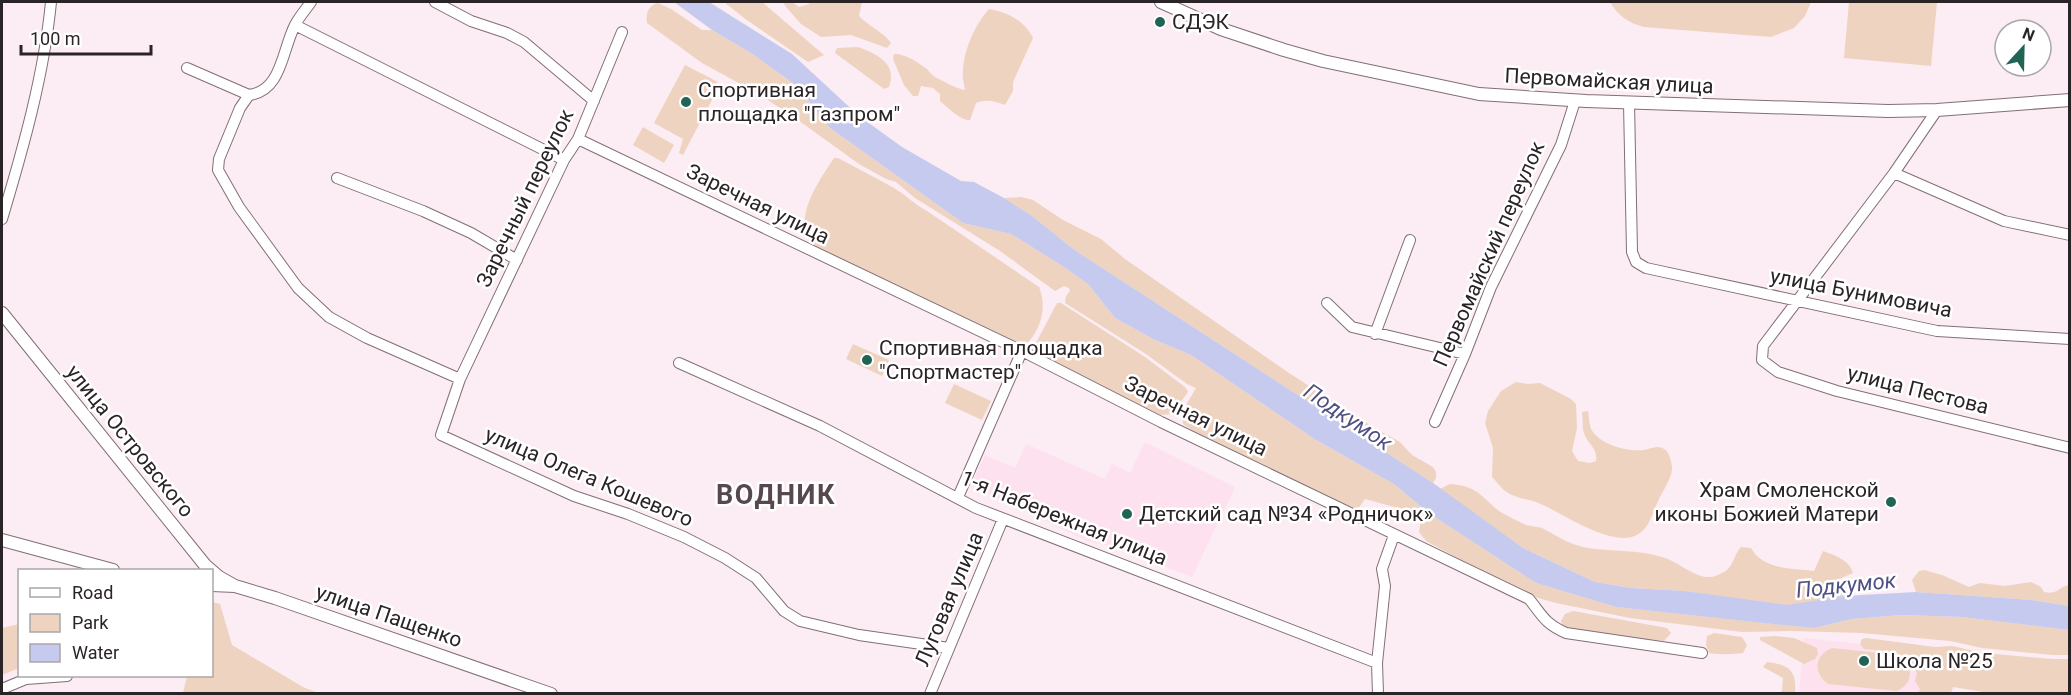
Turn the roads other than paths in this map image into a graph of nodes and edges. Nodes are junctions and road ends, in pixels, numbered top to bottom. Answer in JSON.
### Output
{"nodes":[{"id":1,"x":51,"y":2,"type":"edge"},
{"id":2,"x":311,"y":2,"type":"edge"},
{"id":3,"x":435,"y":2,"type":"edge"},
{"id":4,"x":1161,"y":2,"type":"edge"},
{"id":5,"x":295,"y":25,"type":"junction"},
{"id":6,"x":622,"y":32,"type":"dead end"},
{"id":7,"x":188,"y":68,"type":"dead end"},
{"id":8,"x":249,"y":96,"type":"junction"},
{"id":9,"x":2070,"y":100,"type":"edge"},
{"id":10,"x":594,"y":101,"type":"junction"},
{"id":11,"x":1575,"y":101,"type":"junction"},
{"id":12,"x":1629,"y":103,"type":"junction"},
{"id":13,"x":1937,"y":110,"type":"junction"},
{"id":14,"x":578,"y":139,"type":"junction"},
{"id":15,"x":564,"y":160,"type":"junction"},
{"id":16,"x":1894,"y":173,"type":"junction"},
{"id":17,"x":337,"y":178,"type":"dead end"},
{"id":18,"x":2,"y":219,"type":"edge"},
{"id":19,"x":2070,"y":235,"type":"edge"},
{"id":20,"x":1410,"y":240,"type":"dead end"},
{"id":21,"x":517,"y":260,"type":"junction"},
{"id":22,"x":1797,"y":301,"type":"junction"},
{"id":23,"x":1327,"y":303,"type":"dead end"},
{"id":24,"x":2,"y":313,"type":"edge"},
{"id":25,"x":1375,"y":334,"type":"junction"},
{"id":26,"x":2070,"y":339,"type":"edge"},
{"id":27,"x":1022,"y":351,"type":"junction"},
{"id":28,"x":1465,"y":354,"type":"junction"},
{"id":29,"x":679,"y":363,"type":"dead end"},
{"id":30,"x":460,"y":379,"type":"junction"},
{"id":31,"x":1435,"y":422,"type":"dead end"},
{"id":32,"x":2070,"y":448,"type":"edge"},
{"id":33,"x":958,"y":498,"type":"junction"},
{"id":34,"x":1003,"y":519,"type":"junction"},
{"id":35,"x":1394,"y":535,"type":"junction"},
{"id":36,"x":2,"y":540,"type":"edge"},
{"id":37,"x":109,"y":569,"type":"edge"},
{"id":38,"x":210,"y":569,"type":"edge"},
{"id":39,"x":213,"y":572,"type":"edge"},
{"id":40,"x":213,"y":585,"type":"edge"},
{"id":41,"x":235,"y":586,"type":"junction"},
{"id":42,"x":949,"y":648,"type":"junction"},
{"id":43,"x":1702,"y":653,"type":"dead end"},
{"id":44,"x":1377,"y":663,"type":"junction"},
{"id":45,"x":46,"y":677,"type":"edge"},
{"id":46,"x":2,"y":689,"type":"edge"},
{"id":47,"x":551,"y":693,"type":"edge"},
{"id":48,"x":930,"y":693,"type":"edge"},
{"id":49,"x":1378,"y":693,"type":"edge"}],
"edges":[{"from":1,"to":18,"type":"street"},
{"from":2,"to":5,"type":"street"},
{"from":3,"to":10,"type":"street"},
{"from":4,"to":11,"type":"street","name":"Первомайская улица"},
{"from":5,"to":8,"type":"street"},
{"from":5,"to":15,"type":"street"},
{"from":6,"to":10,"type":"street","name":"Заречный переулок"},
{"from":7,"to":8,"type":"street"},
{"from":8,"to":30,"type":"street"},
{"from":9,"to":13,"type":"street","name":"Первомайская улица"},
{"from":10,"to":14,"type":"street","name":"Заречный переулок"},
{"from":11,"to":12,"type":"street","name":"Первомайская улица"},
{"from":11,"to":28,"type":"street","name":"Первомайский переулок"},
{"from":12,"to":13,"type":"street","name":"Первомайская улица"},
{"from":12,"to":22,"type":"street","name":"улица Бунимовича"},
{"from":13,"to":16,"type":"street"},
{"from":14,"to":15,"type":"street","name":"Заречный переулок"},
{"from":14,"to":27,"type":"street","name":"Заречная улица"},
{"from":15,"to":21,"type":"street","name":"Заречный переулок"},
{"from":16,"to":19,"type":"street"},
{"from":16,"to":22,"type":"street"},
{"from":17,"to":21,"type":"street"},
{"from":20,"to":25,"type":"street"},
{"from":21,"to":30,"type":"street","name":"Заречный переулок"},
{"from":22,"to":26,"type":"street","name":"улица Бунимовича"},
{"from":22,"to":32,"type":"street","name":"улица Пестова"},
{"from":23,"to":25,"type":"street"},
{"from":24,"to":38,"type":"street","name":"улица Островского"},
{"from":25,"to":28,"type":"street"},
{"from":27,"to":33,"type":"street"},
{"from":27,"to":35,"type":"street","name":"Заречная улица"},
{"from":28,"to":31,"type":"street","name":"Первомайский переулок"},
{"from":29,"to":33,"type":"street","name":"1-я Набережная улица"},
{"from":30,"to":42,"type":"street","name":"улица Олега Кошевого"},
{"from":33,"to":34,"type":"street","name":"1-я Набережная улица"},
{"from":34,"to":42,"type":"street","name":"Луговая улица"},
{"from":34,"to":44,"type":"street","name":"1-я Набережная улица"},
{"from":35,"to":43,"type":"street","name":"Заречная улица"},
{"from":35,"to":44,"type":"street"},
{"from":36,"to":37,"type":"street"},
{"from":39,"to":41,"type":"street","name":"улица Островского"},
{"from":40,"to":41,"type":"street","name":"улица Пащенко"},
{"from":41,"to":47,"type":"street","name":"улица Пащенко"},
{"from":42,"to":48,"type":"street","name":"Луговая улица"},
{"from":44,"to":49,"type":"street"},
{"from":45,"to":46,"type":"street"}]}
